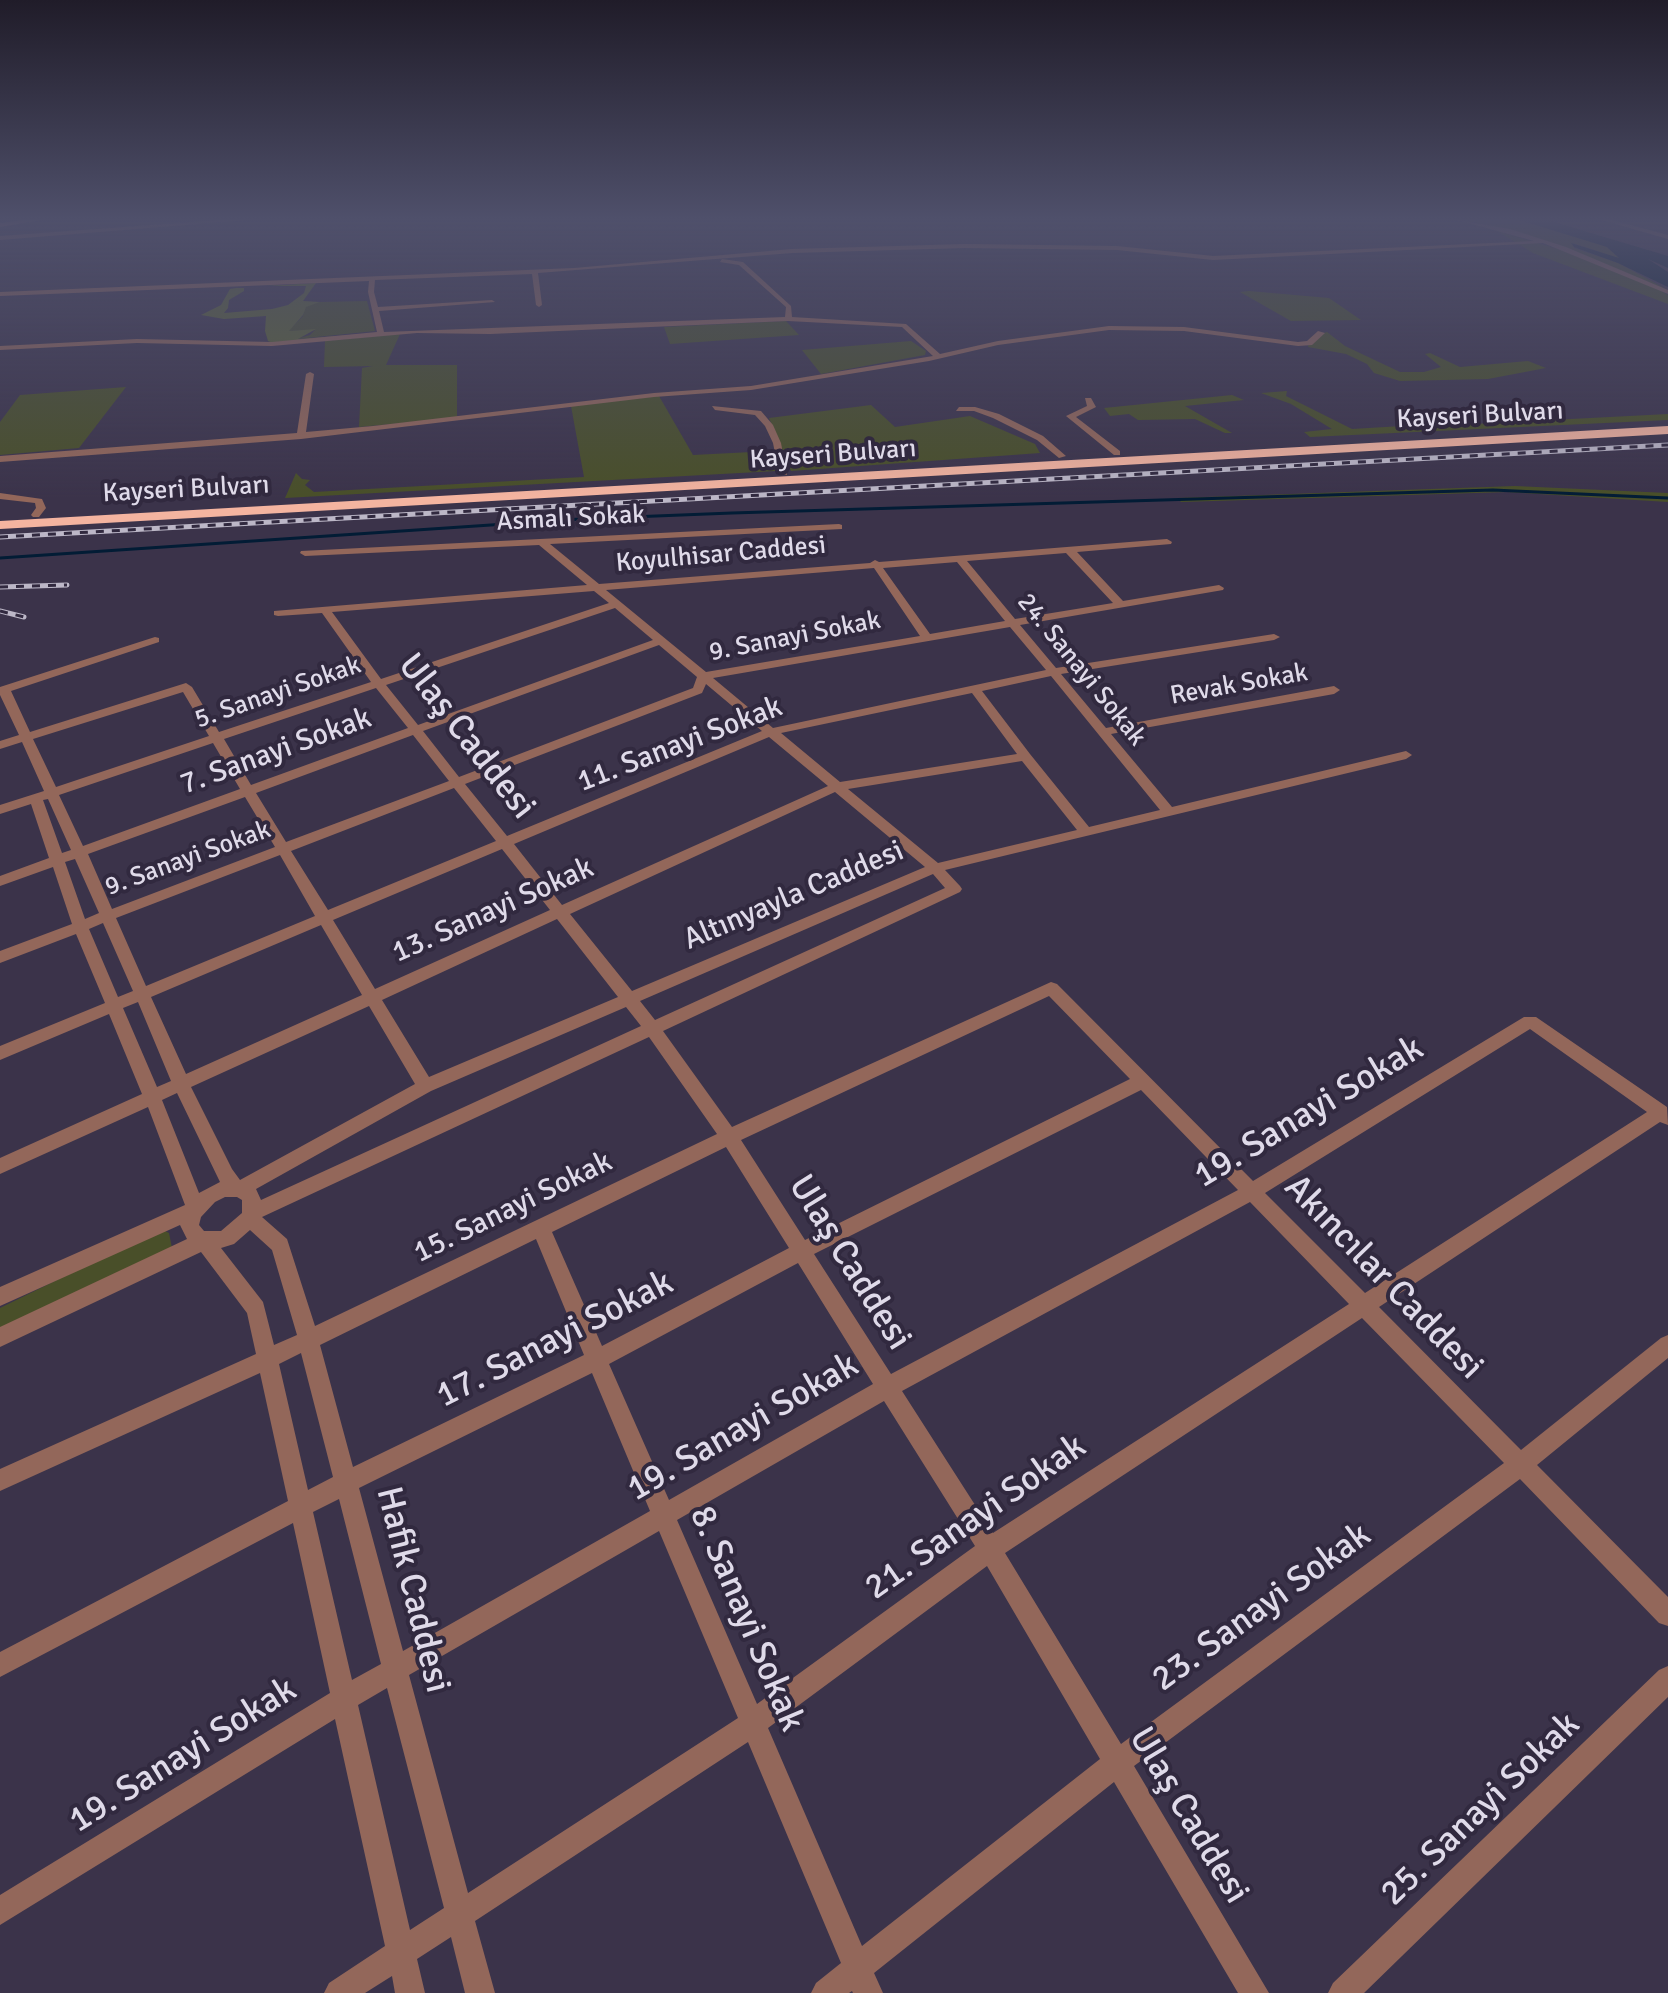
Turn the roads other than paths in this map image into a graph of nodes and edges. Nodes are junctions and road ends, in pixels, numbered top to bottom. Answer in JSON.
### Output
{"nodes":[{"id":1,"x":376,"y":312,"type":"edge"},
{"id":2,"x":790,"y":312,"type":"edge"},
{"id":3,"x":788,"y":319,"type":"junction"},
{"id":4,"x":1321,"y":333,"type":"dead end"},
{"id":5,"x":381,"y":334,"type":"junction"},
{"id":6,"x":0,"y":348,"type":"edge"},
{"id":7,"x":937,"y":356,"type":"junction"},
{"id":8,"x":310,"y":374,"type":"dead end"},
{"id":9,"x":1088,"y":400,"type":"dead end"},
{"id":10,"x":715,"y":408,"type":"dead end"},
{"id":11,"x":959,"y":409,"type":"dead end"},
{"id":12,"x":1668,"y":422,"type":"edge"},
{"id":13,"x":1668,"y":430,"type":"edge"},
{"id":14,"x":301,"y":436,"type":"junction"},
{"id":15,"x":1117,"y":453,"type":"junction"},
{"id":16,"x":1062,"y":456,"type":"junction"},
{"id":17,"x":0,"y":459,"type":"edge"},
{"id":18,"x":784,"y":473,"type":"junction"},
{"id":19,"x":0,"y":496,"type":"edge"},
{"id":20,"x":36,"y":515,"type":"junction"},
{"id":21,"x":0,"y":517,"type":"edge"},
{"id":22,"x":0,"y":525,"type":"edge"},
{"id":23,"x":839,"y":527,"type":"dead end"},
{"id":24,"x":1167,"y":542,"type":"dead end"},
{"id":25,"x":543,"y":543,"type":"junction"},
{"id":26,"x":1068,"y":549,"type":"junction"},
{"id":27,"x":305,"y":553,"type":"dead end"},
{"id":28,"x":958,"y":557,"type":"junction"},
{"id":29,"x":875,"y":563,"type":"junction"},
{"id":30,"x":596,"y":587,"type":"junction"},
{"id":31,"x":1219,"y":588,"type":"dead end"},
{"id":32,"x":616,"y":604,"type":"junction"},
{"id":33,"x":1120,"y":604,"type":"junction"},
{"id":34,"x":326,"y":611,"type":"junction"},
{"id":35,"x":278,"y":613,"type":"dead end"},
{"id":36,"x":1013,"y":621,"type":"junction"},
{"id":37,"x":927,"y":637,"type":"junction"},
{"id":38,"x":1274,"y":637,"type":"dead end"},
{"id":39,"x":155,"y":640,"type":"dead end"},
{"id":40,"x":660,"y":641,"type":"junction"},
{"id":41,"x":1055,"y":672,"type":"junction"},
{"id":42,"x":703,"y":676,"type":"junction"},
{"id":43,"x":378,"y":683,"type":"junction"},
{"id":44,"x":975,"y":689,"type":"junction"},
{"id":45,"x":1334,"y":690,"type":"dead end"},
{"id":46,"x":2,"y":691,"type":"edge"},
{"id":47,"x":416,"y":729,"type":"junction"},
{"id":48,"x":770,"y":732,"type":"junction"},
{"id":49,"x":1104,"y":732,"type":"junction"},
{"id":50,"x":25,"y":737,"type":"junction"},
{"id":51,"x":215,"y":738,"type":"junction"},
{"id":52,"x":0,"y":745,"type":"edge"},
{"id":53,"x":1406,"y":755,"type":"dead end"},
{"id":54,"x":1025,"y":757,"type":"junction"},
{"id":55,"x":458,"y":781,"type":"junction"},
{"id":56,"x":836,"y":787,"type":"junction"},
{"id":57,"x":246,"y":789,"type":"junction"},
{"id":58,"x":44,"y":795,"type":"junction"},
{"id":59,"x":0,"y":810,"type":"edge"},
{"id":60,"x":1169,"y":812,"type":"junction"},
{"id":61,"x":1086,"y":832,"type":"junction"},
{"id":62,"x":506,"y":842,"type":"junction"},
{"id":63,"x":283,"y":849,"type":"junction"},
{"id":64,"x":79,"y":851,"type":"junction"},
{"id":65,"x":57,"y":860,"type":"junction"},
{"id":66,"x":935,"y":868,"type":"junction"},
{"id":67,"x":0,"y":881,"type":"edge"},
{"id":68,"x":561,"y":911,"type":"junction"},
{"id":69,"x":107,"y":914,"type":"junction"},
{"id":70,"x":326,"y":918,"type":"junction"},
{"id":71,"x":80,"y":926,"type":"junction"},
{"id":72,"x":0,"y":957,"type":"edge"},
{"id":73,"x":1051,"y":988,"type":"joint"},
{"id":74,"x":142,"y":995,"type":"junction"},
{"id":75,"x":374,"y":996,"type":"junction"},
{"id":76,"x":628,"y":999,"type":"junction"},
{"id":77,"x":112,"y":1006,"type":"junction"},
{"id":78,"x":652,"y":1028,"type":"junction"},
{"id":79,"x":0,"y":1053,"type":"edge"},
{"id":80,"x":1143,"y":1081,"type":"junction"},
{"id":81,"x":182,"y":1085,"type":"junction"},
{"id":82,"x":425,"y":1086,"type":"junction"},
{"id":83,"x":153,"y":1098,"type":"junction"},
{"id":84,"x":1664,"y":1115,"type":"edge"},
{"id":85,"x":729,"y":1137,"type":"junction"},
{"id":86,"x":0,"y":1166,"type":"edge"},
{"id":87,"x":238,"y":1189,"type":"junction"},
{"id":88,"x":1251,"y":1192,"type":"junction"},
{"id":89,"x":194,"y":1209,"type":"junction"},
{"id":90,"x":251,"y":1216,"type":"junction"},
{"id":91,"x":541,"y":1229,"type":"junction"},
{"id":92,"x":204,"y":1241,"type":"junction"},
{"id":93,"x":802,"y":1251,"type":"junction"},
{"id":94,"x":0,"y":1297,"type":"edge"},
{"id":95,"x":1364,"y":1307,"type":"junction"},
{"id":96,"x":0,"y":1337,"type":"edge"},
{"id":97,"x":309,"y":1339,"type":"junction"},
{"id":98,"x":1668,"y":1345,"type":"edge"},
{"id":99,"x":598,"y":1359,"type":"junction"},
{"id":100,"x":266,"y":1360,"type":"junction"},
{"id":101,"x":888,"y":1387,"type":"junction"},
{"id":102,"x":1520,"y":1465,"type":"junction"},
{"id":103,"x":0,"y":1480,"type":"edge"},
{"id":104,"x":347,"y":1482,"type":"junction"},
{"id":105,"x":299,"y":1508,"type":"junction"},
{"id":106,"x":662,"y":1515,"type":"junction"},
{"id":107,"x":990,"y":1549,"type":"junction"},
{"id":108,"x":1668,"y":1614,"type":"edge"},
{"id":109,"x":0,"y":1665,"type":"edge"},
{"id":110,"x":395,"y":1669,"type":"junction"},
{"id":111,"x":1668,"y":1679,"type":"edge"},
{"id":112,"x":342,"y":1700,"type":"junction"},
{"id":113,"x":752,"y":1724,"type":"junction"},
{"id":114,"x":1117,"y":1763,"type":"junction"},
{"id":115,"x":0,"y":1911,"type":"edge"},
{"id":116,"x":459,"y":1912,"type":"junction"},
{"id":117,"x":401,"y":1953,"type":"junction"},
{"id":118,"x":863,"y":1981,"type":"edge"},
{"id":119,"x":339,"y":1993,"type":"edge"},
{"id":120,"x":410,"y":1993,"type":"edge"},
{"id":121,"x":480,"y":1993,"type":"edge"},
{"id":122,"x":826,"y":1993,"type":"edge"},
{"id":123,"x":1254,"y":1993,"type":"edge"},
{"id":124,"x":1343,"y":1993,"type":"edge"}],
"edges":[{"from":1,"to":5,"type":"street"},
{"from":2,"to":3,"type":"street"},
{"from":3,"to":5,"type":"street"},
{"from":3,"to":7,"type":"street"},
{"from":4,"to":7,"type":"street"},
{"from":5,"to":6,"type":"street"},
{"from":7,"to":14,"type":"street"},
{"from":8,"to":14,"type":"street"},
{"from":9,"to":15,"type":"street"},
{"from":10,"to":18,"type":"street"},
{"from":11,"to":16,"type":"street"},
{"from":12,"to":15,"type":"highway","name":"Kayseri Bulvarı"},
{"from":13,"to":22,"type":"highway","name":"Kayseri Bulvarı"},
{"from":14,"to":17,"type":"street"},
{"from":15,"to":16,"type":"highway","name":"Kayseri Bulvarı"},
{"from":16,"to":18,"type":"highway","name":"Kayseri Bulvarı"},
{"from":18,"to":20,"type":"highway","name":"Kayseri Bulvarı"},
{"from":19,"to":20,"type":"street"},
{"from":20,"to":21,"type":"highway","name":"Kayseri Bulvarı"},
{"from":23,"to":25,"type":"street","name":"Asmalı Sokak"},
{"from":24,"to":26,"type":"street","name":"Koyulhisar Caddesi"},
{"from":25,"to":27,"type":"street","name":"Asmalı Sokak"},
{"from":25,"to":30,"type":"street"},
{"from":26,"to":28,"type":"street","name":"Koyulhisar Caddesi"},
{"from":26,"to":33,"type":"street"},
{"from":28,"to":29,"type":"street","name":"Koyulhisar Caddesi"},
{"from":28,"to":36,"type":"street","name":"24. Sanayi Sokak"},
{"from":29,"to":30,"type":"street","name":"Koyulhisar Caddesi"},
{"from":29,"to":37,"type":"street"},
{"from":30,"to":32,"type":"street"},
{"from":30,"to":34,"type":"street","name":"Koyulhisar Caddesi"},
{"from":31,"to":33,"type":"street","name":"9. Sanayi Sokak"},
{"from":32,"to":40,"type":"street"},
{"from":32,"to":43,"type":"street","name":"5. Sanayi Sokak"},
{"from":33,"to":36,"type":"street","name":"9. Sanayi Sokak"},
{"from":34,"to":35,"type":"street","name":"Koyulhisar Caddesi"},
{"from":34,"to":43,"type":"street","name":"Ulaş Caddesi"},
{"from":36,"to":37,"type":"street","name":"9. Sanayi Sokak"},
{"from":36,"to":41,"type":"street","name":"24. Sanayi Sokak"},
{"from":37,"to":42,"type":"street","name":"9. Sanayi Sokak"},
{"from":38,"to":41,"type":"street","name":"11. Sanayi Sokak"},
{"from":39,"to":46,"type":"street"},
{"from":40,"to":42,"type":"street"},
{"from":40,"to":47,"type":"street","name":"7. Sanayi Sokak"},
{"from":41,"to":44,"type":"street","name":"11. Sanayi Sokak"},
{"from":41,"to":49,"type":"street","name":"24. Sanayi Sokak"},
{"from":42,"to":48,"type":"street"},
{"from":42,"to":55,"type":"street","name":"9. Sanayi Sokak"},
{"from":43,"to":47,"type":"street","name":"Ulaş Caddesi"},
{"from":43,"to":51,"type":"street","name":"5. Sanayi Sokak"},
{"from":44,"to":48,"type":"street","name":"11. Sanayi Sokak"},
{"from":44,"to":54,"type":"street"},
{"from":45,"to":49,"type":"street","name":"Revak Sokak"},
{"from":46,"to":50,"type":"street"},
{"from":47,"to":55,"type":"street","name":"Ulaş Caddesi"},
{"from":47,"to":57,"type":"street","name":"7. Sanayi Sokak"},
{"from":48,"to":56,"type":"street"},
{"from":48,"to":62,"type":"street","name":"11. Sanayi Sokak"},
{"from":49,"to":60,"type":"street","name":"24. Sanayi Sokak"},
{"from":50,"to":51,"type":"street"},
{"from":50,"to":52,"type":"street"},
{"from":50,"to":58,"type":"street"},
{"from":51,"to":57,"type":"street"},
{"from":51,"to":58,"type":"street","name":"5. Sanayi Sokak"},
{"from":53,"to":60,"type":"street","name":"Altınyayla Caddesi"},
{"from":54,"to":56,"type":"street","name":"13. Sanayi Sokak"},
{"from":54,"to":61,"type":"street"},
{"from":55,"to":62,"type":"street","name":"Ulaş Caddesi"},
{"from":55,"to":63,"type":"street","name":"9. Sanayi Sokak"},
{"from":56,"to":66,"type":"street"},
{"from":56,"to":68,"type":"street","name":"13. Sanayi Sokak"},
{"from":57,"to":63,"type":"street"},
{"from":57,"to":64,"type":"street","name":"7. Sanayi Sokak"},
{"from":58,"to":59,"type":"street","name":"5. Sanayi Sokak"},
{"from":58,"to":64,"type":"street"},
{"from":58,"to":65,"type":"street"},
{"from":60,"to":61,"type":"street","name":"Altınyayla Caddesi"},
{"from":61,"to":66,"type":"street","name":"Altınyayla Caddesi"},
{"from":62,"to":68,"type":"street","name":"Ulaş Caddesi"},
{"from":62,"to":70,"type":"street","name":"11. Sanayi Sokak"},
{"from":63,"to":69,"type":"street","name":"9. Sanayi Sokak"},
{"from":63,"to":70,"type":"street"},
{"from":64,"to":65,"type":"street","name":"7. Sanayi Sokak"},
{"from":64,"to":69,"type":"street"},
{"from":65,"to":67,"type":"street","name":"7. Sanayi Sokak"},
{"from":65,"to":71,"type":"street"},
{"from":66,"to":76,"type":"street","name":"Altınyayla Caddesi"},
{"from":66,"to":78,"type":"street","name":"Altınyayla Caddesi"},
{"from":68,"to":75,"type":"street","name":"13. Sanayi Sokak"},
{"from":68,"to":76,"type":"street","name":"Ulaş Caddesi"},
{"from":69,"to":71,"type":"street","name":"9. Sanayi Sokak"},
{"from":69,"to":74,"type":"street"},
{"from":70,"to":74,"type":"street","name":"11. Sanayi Sokak"},
{"from":70,"to":75,"type":"street"},
{"from":71,"to":72,"type":"street","name":"9. Sanayi Sokak"},
{"from":71,"to":77,"type":"street"},
{"from":73,"to":80,"type":"street","name":"Akıncılar Caddesi"},
{"from":73,"to":85,"type":"street","name":"15. Sanayi Sokak"},
{"from":74,"to":77,"type":"street","name":"11. Sanayi Sokak"},
{"from":74,"to":81,"type":"street"},
{"from":75,"to":81,"type":"street","name":"13. Sanayi Sokak"},
{"from":75,"to":82,"type":"street"},
{"from":76,"to":78,"type":"street","name":"Ulaş Caddesi"},
{"from":76,"to":82,"type":"street","name":"Altınyayla Caddesi"},
{"from":77,"to":79,"type":"street","name":"11. Sanayi Sokak"},
{"from":77,"to":83,"type":"street"},
{"from":78,"to":85,"type":"street","name":"Ulaş Caddesi"},
{"from":78,"to":90,"type":"street","name":"Altınyayla Caddesi"},
{"from":80,"to":88,"type":"street","name":"Akıncılar Caddesi"},
{"from":80,"to":93,"type":"street","name":"17. Sanayi Sokak"},
{"from":81,"to":83,"type":"street","name":"13. Sanayi Sokak"},
{"from":81,"to":87,"type":"street"},
{"from":82,"to":87,"type":"street","name":"Altınyayla Caddesi"},
{"from":83,"to":86,"type":"street","name":"13. Sanayi Sokak"},
{"from":83,"to":89,"type":"street"},
{"from":84,"to":88,"type":"street","name":"19. Sanayi Sokak"},
{"from":84,"to":95,"type":"street","name":"21. Sanayi Sokak"},
{"from":85,"to":91,"type":"street","name":"15. Sanayi Sokak"},
{"from":85,"to":93,"type":"street","name":"Ulaş Caddesi"},
{"from":87,"to":89,"type":"street"},
{"from":87,"to":90,"type":"street"},
{"from":88,"to":95,"type":"street","name":"Akıncılar Caddesi"},
{"from":88,"to":101,"type":"street","name":"19. Sanayi Sokak"},
{"from":89,"to":92,"type":"street"},
{"from":89,"to":94,"type":"street"},
{"from":90,"to":92,"type":"street"},
{"from":90,"to":97,"type":"street","name":"Hafik Caddesi"},
{"from":91,"to":97,"type":"street","name":"15. Sanayi Sokak"},
{"from":91,"to":99,"type":"street","name":"8. Sanayi Sokak"},
{"from":92,"to":96,"type":"street"},
{"from":92,"to":100,"type":"street"},
{"from":93,"to":99,"type":"street","name":"17. Sanayi Sokak"},
{"from":93,"to":101,"type":"street","name":"Ulaş Caddesi"},
{"from":95,"to":102,"type":"street","name":"Akıncılar Caddesi"},
{"from":95,"to":107,"type":"street","name":"21. Sanayi Sokak"},
{"from":97,"to":100,"type":"street","name":"15. Sanayi Sokak"},
{"from":97,"to":104,"type":"street","name":"Hafik Caddesi"},
{"from":98,"to":102,"type":"street","name":"23. Sanayi Sokak"},
{"from":99,"to":104,"type":"street","name":"17. Sanayi Sokak"},
{"from":99,"to":106,"type":"street","name":"8. Sanayi Sokak"},
{"from":100,"to":103,"type":"street","name":"15. Sanayi Sokak"},
{"from":100,"to":105,"type":"street"},
{"from":101,"to":106,"type":"street","name":"19. Sanayi Sokak"},
{"from":101,"to":107,"type":"street","name":"Ulaş Caddesi"},
{"from":102,"to":108,"type":"street","name":"Akıncılar Caddesi"},
{"from":102,"to":114,"type":"street","name":"23. Sanayi Sokak"},
{"from":104,"to":105,"type":"street","name":"17. Sanayi Sokak"},
{"from":104,"to":110,"type":"street","name":"Hafik Caddesi"},
{"from":105,"to":109,"type":"street","name":"17. Sanayi Sokak"},
{"from":105,"to":112,"type":"street"},
{"from":106,"to":110,"type":"street","name":"19. Sanayi Sokak"},
{"from":106,"to":113,"type":"street","name":"8. Sanayi Sokak"},
{"from":107,"to":113,"type":"street","name":"21. Sanayi Sokak"},
{"from":107,"to":114,"type":"street","name":"Ulaş Caddesi"},
{"from":110,"to":112,"type":"street","name":"19. Sanayi Sokak"},
{"from":110,"to":116,"type":"street","name":"Hafik Caddesi"},
{"from":111,"to":124,"type":"street","name":"25. Sanayi Sokak"},
{"from":112,"to":115,"type":"street","name":"19. Sanayi Sokak"},
{"from":112,"to":117,"type":"street"},
{"from":113,"to":116,"type":"street","name":"21. Sanayi Sokak"},
{"from":113,"to":118,"type":"street","name":"8. Sanayi Sokak"},
{"from":114,"to":118,"type":"street","name":"23. Sanayi Sokak"},
{"from":114,"to":123,"type":"street","name":"Ulaş Caddesi"},
{"from":116,"to":117,"type":"street","name":"21. Sanayi Sokak"},
{"from":116,"to":121,"type":"street","name":"Hafik Caddesi"},
{"from":117,"to":119,"type":"street","name":"21. Sanayi Sokak"},
{"from":117,"to":120,"type":"street"},
{"from":118,"to":122,"type":"street","name":"23. Sanayi Sokak"}]}
